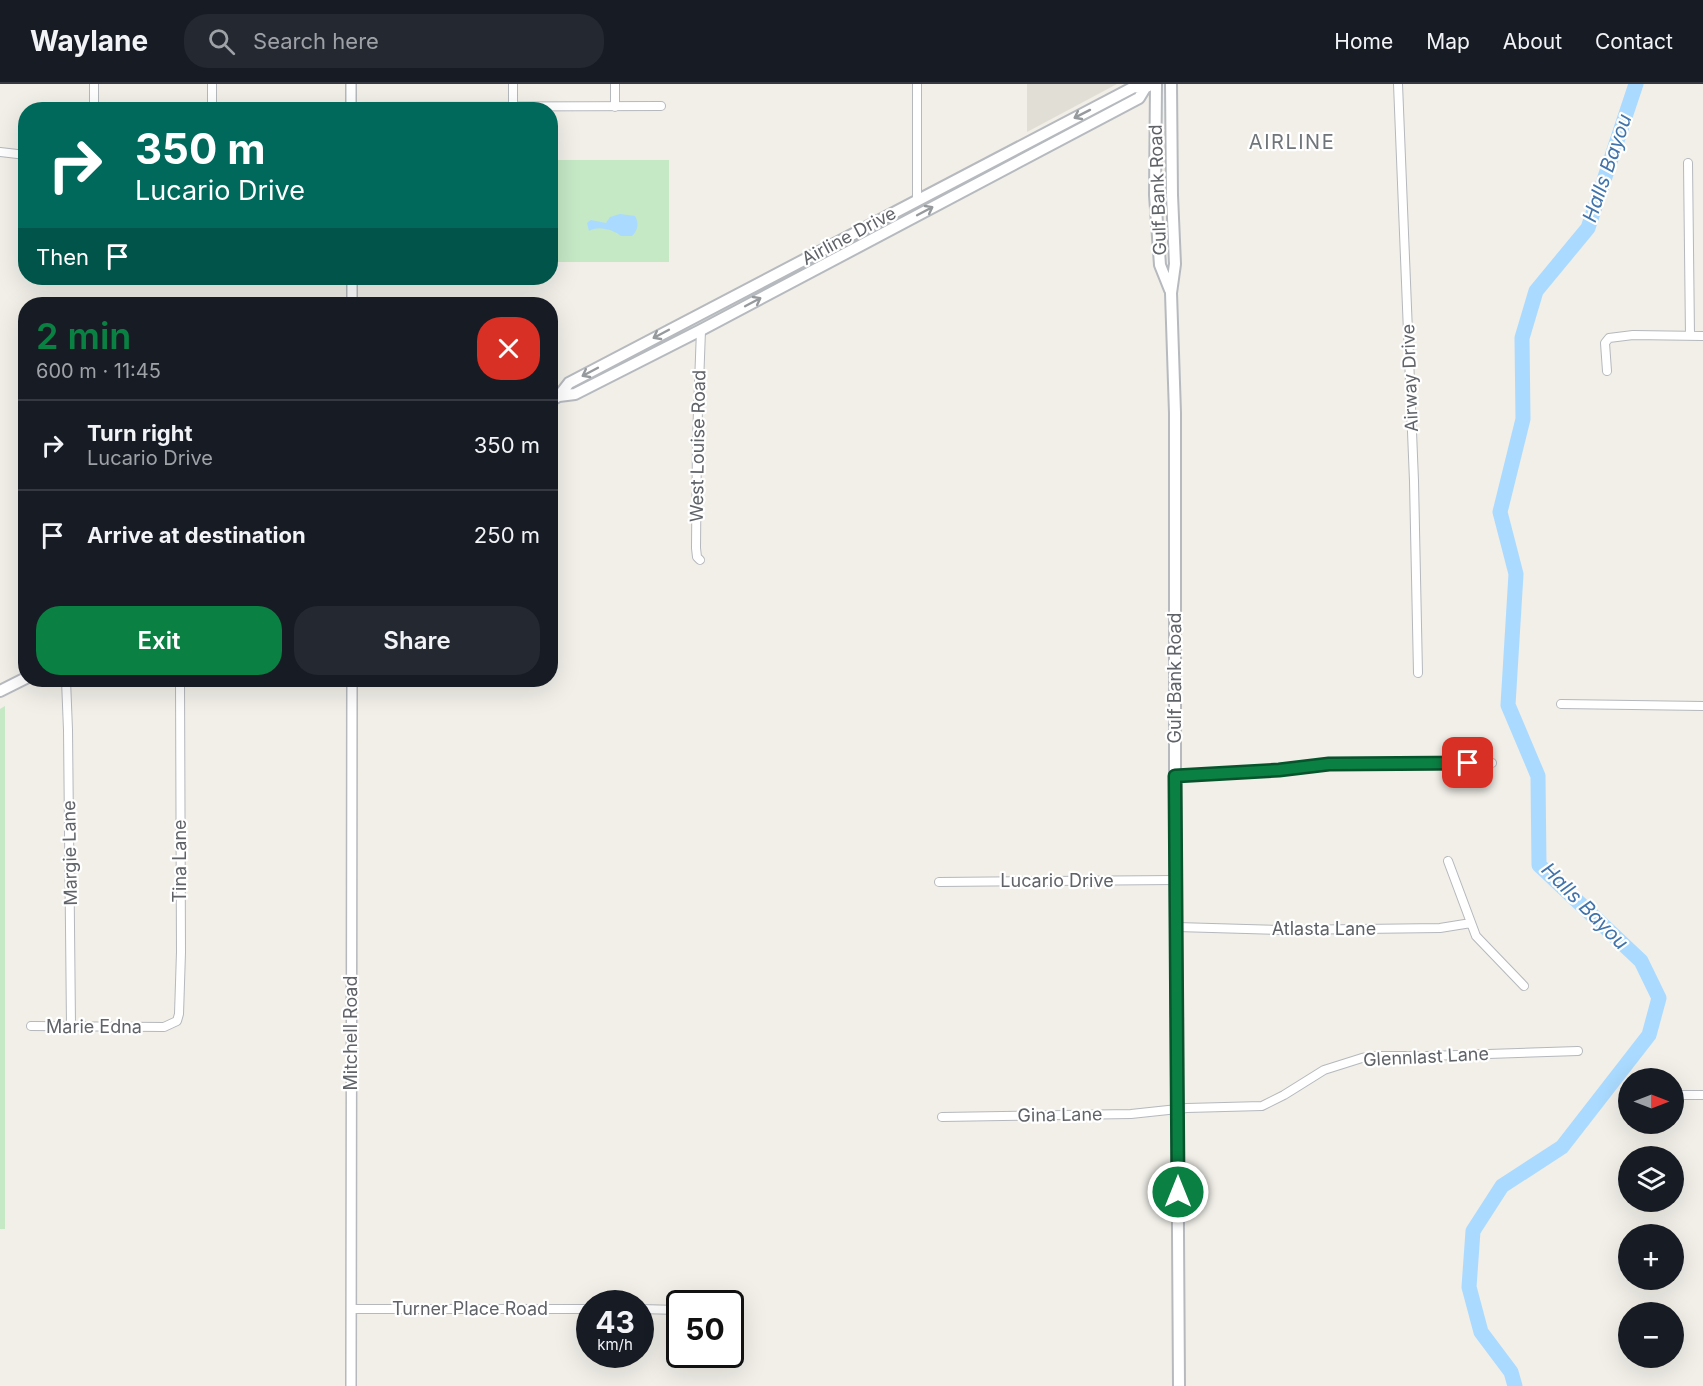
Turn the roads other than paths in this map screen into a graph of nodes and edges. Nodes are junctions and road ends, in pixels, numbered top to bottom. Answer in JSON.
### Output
{"nodes":[{"id":1,"x":94,"y":84,"type":"edge"},
{"id":2,"x":212,"y":84,"type":"edge"},
{"id":3,"x":351,"y":84,"type":"edge"},
{"id":4,"x":513,"y":84,"type":"edge"},
{"id":5,"x":615,"y":84,"type":"edge"},
{"id":6,"x":917,"y":84,"type":"edge"},
{"id":7,"x":1171,"y":84,"type":"edge"},
{"id":8,"x":1398,"y":84,"type":"edge"},
{"id":9,"x":1151,"y":85,"type":"edge"},
{"id":10,"x":94,"y":102,"type":"edge"},
{"id":11,"x":212,"y":102,"type":"edge"},
{"id":12,"x":351,"y":102,"type":"edge"},
{"id":13,"x":513,"y":102,"type":"edge"},
{"id":14,"x":661,"y":106,"type":"dead end"},
{"id":15,"x":615,"y":107,"type":"junction"},
{"id":16,"x":558,"y":108,"type":"edge"},
{"id":17,"x":0,"y":152,"type":"edge"},
{"id":18,"x":18,"y":154,"type":"edge"},
{"id":19,"x":1688,"y":163,"type":"dead end"},
{"id":20,"x":917,"y":200,"type":"junction"},
{"id":21,"x":1171,"y":293,"type":"junction"},
{"id":22,"x":683,"y":322,"type":"junction"},
{"id":23,"x":701,"y":330,"type":"junction"},
{"id":24,"x":1690,"y":336,"type":"junction"},
{"id":25,"x":1703,"y":336,"type":"edge"},
{"id":26,"x":1607,"y":371,"type":"dead end"},
{"id":27,"x":558,"y":396,"type":"edge"},
{"id":28,"x":558,"y":398,"type":"edge"},
{"id":29,"x":700,"y":560,"type":"dead end"},
{"id":30,"x":1418,"y":673,"type":"dead end"},
{"id":31,"x":18,"y":682,"type":"edge"},
{"id":32,"x":66,"y":687,"type":"edge"},
{"id":33,"x":180,"y":687,"type":"edge"},
{"id":34,"x":352,"y":687,"type":"edge"},
{"id":35,"x":0,"y":691,"type":"edge"},
{"id":36,"x":1561,"y":704,"type":"dead end"},
{"id":37,"x":1703,"y":706,"type":"edge"},
{"id":38,"x":1492,"y":763,"type":"dead end"},
{"id":39,"x":1175,"y":776,"type":"junction"},
{"id":40,"x":1448,"y":861,"type":"dead end"},
{"id":41,"x":1176,"y":880,"type":"junction"},
{"id":42,"x":939,"y":882,"type":"dead end"},
{"id":43,"x":1471,"y":923,"type":"junction"},
{"id":44,"x":1177,"y":927,"type":"junction"},
{"id":45,"x":1524,"y":986,"type":"dead end"},
{"id":46,"x":31,"y":1026,"type":"dead end"},
{"id":47,"x":71,"y":1026,"type":"junction"},
{"id":48,"x":157,"y":1027,"type":"joint"},
{"id":49,"x":1578,"y":1051,"type":"dead end"},
{"id":50,"x":1684,"y":1095,"type":"edge"},
{"id":51,"x":1703,"y":1095,"type":"edge"},
{"id":52,"x":1178,"y":1110,"type":"junction"},
{"id":53,"x":942,"y":1117,"type":"dead end"},
{"id":54,"x":351,"y":1309,"type":"junction"},
{"id":55,"x":576,"y":1310,"type":"edge"},
{"id":56,"x":351,"y":1386,"type":"edge"},
{"id":57,"x":1179,"y":1386,"type":"edge"}],
"edges":[{"from":1,"to":10,"type":"street"},
{"from":2,"to":11,"type":"street"},
{"from":3,"to":12,"type":"street"},
{"from":4,"to":13,"type":"street"},
{"from":5,"to":15,"type":"street"},
{"from":6,"to":20,"type":"street"},
{"from":7,"to":21,"type":"main road","name":"Gulf Bank Road"},
{"from":8,"to":30,"type":"street","name":"Airway Drive"},
{"from":9,"to":20,"type":"main road","name":"Airline Drive","one_way":true},
{"from":9,"to":21,"type":"main road","name":"Gulf Bank Road"},
{"from":23,"to":9,"type":"main road","name":"Airline Drive","one_way":true},
{"from":14,"to":15,"type":"street"},
{"from":15,"to":16,"type":"street"},
{"from":17,"to":18,"type":"street"},
{"from":19,"to":24,"type":"street"},
{"from":20,"to":22,"type":"main road","name":"Airline Drive"},
{"from":21,"to":39,"type":"main road","name":"Gulf Bank Road"},
{"from":22,"to":23,"type":"main road"},
{"from":22,"to":27,"type":"main road","name":"Airline Drive","one_way":true},
{"from":23,"to":28,"type":"main road","name":"Airline Drive"},
{"from":23,"to":29,"type":"street","name":"West Louise Road"},
{"from":24,"to":25,"type":"street"},
{"from":24,"to":26,"type":"street"},
{"from":31,"to":35,"type":"main road"},
{"from":32,"to":47,"type":"street","name":"Margie Lane"},
{"from":33,"to":48,"type":"street","name":"Tina Lane"},
{"from":34,"to":54,"type":"street","name":"Mitchell Road"},
{"from":36,"to":37,"type":"street"},
{"from":38,"to":39,"type":"street"},
{"from":39,"to":41,"type":"main road","name":"Gulf Bank Road"},
{"from":40,"to":43,"type":"street"},
{"from":41,"to":42,"type":"street","name":"Lucario Drive"},
{"from":41,"to":44,"type":"main road","name":"Gulf Bank Road"},
{"from":43,"to":44,"type":"street","name":"Atlasta Lane"},
{"from":43,"to":45,"type":"street"},
{"from":44,"to":52,"type":"main road","name":"Gulf Bank Road"},
{"from":46,"to":47,"type":"street","name":"Marie Edna"},
{"from":47,"to":48,"type":"street","name":"Marie Edna"},
{"from":49,"to":52,"type":"street","name":"Glennlast Lane"},
{"from":50,"to":51,"type":"street"},
{"from":52,"to":53,"type":"street","name":"Gina Lane"},
{"from":52,"to":57,"type":"main road","name":"Gulf Bank Road"},
{"from":54,"to":55,"type":"street","name":"Turner Place Road"},
{"from":54,"to":56,"type":"street","name":"Mitchell Road"}]}
